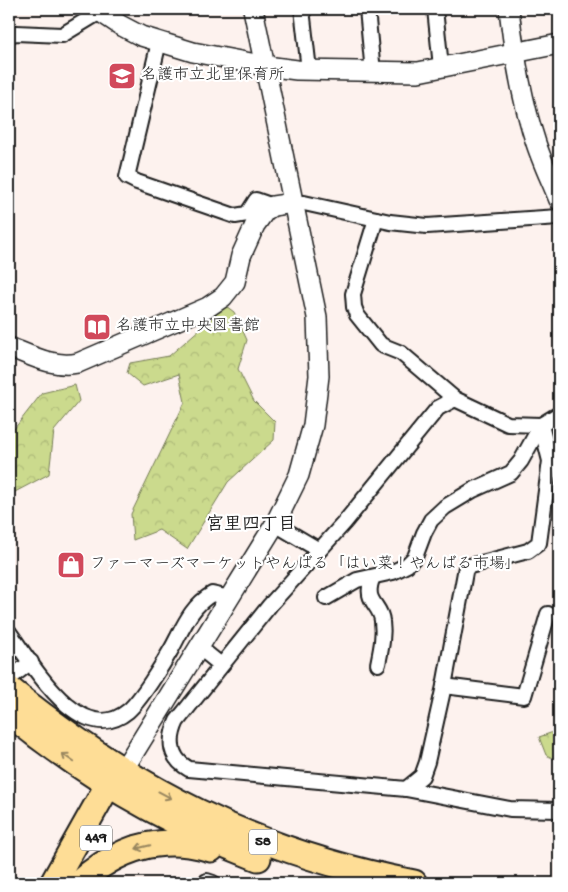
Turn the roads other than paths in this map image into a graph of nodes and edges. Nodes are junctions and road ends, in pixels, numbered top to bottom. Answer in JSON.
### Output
{"nodes":[{"id":1,"x":253,"y":9,"type":"edge"},
{"id":2,"x":302,"y":9,"type":"edge"},
{"id":3,"x":367,"y":9,"type":"edge"},
{"id":4,"x":434,"y":9,"type":"edge"},
{"id":5,"x":509,"y":9,"type":"edge"},
{"id":6,"x":99,"y":10,"type":"edge"},
{"id":7,"x":9,"y":35,"type":"edge"},
{"id":8,"x":159,"y":42,"type":"junction"},
{"id":9,"x":559,"y":44,"type":"edge"},
{"id":10,"x":514,"y":53,"type":"junction"},
{"id":11,"x":266,"y":66,"type":"junction"},
{"id":12,"x":440,"y":67,"type":"junction"},
{"id":13,"x":309,"y":70,"type":"junction"},
{"id":14,"x":373,"y":73,"type":"junction"},
{"id":15,"x":559,"y":200,"type":"edge"},
{"id":16,"x":293,"y":203,"type":"junction"},
{"id":17,"x":273,"y":206,"type":"junction"},
{"id":18,"x":559,"y":217,"type":"edge"},
{"id":19,"x":376,"y":219,"type":"junction"},
{"id":20,"x":9,"y":347,"type":"edge"},
{"id":21,"x":455,"y":399,"type":"junction"},
{"id":22,"x":559,"y":414,"type":"edge"},
{"id":23,"x":540,"y":425,"type":"junction"},
{"id":24,"x":275,"y":524,"type":"junction"},
{"id":25,"x":319,"y":550,"type":"junction"},
{"id":26,"x":373,"y":577,"type":"junction"},
{"id":27,"x":230,"y":598,"type":"junction"},
{"id":28,"x":326,"y":598,"type":"dead end"},
{"id":29,"x":548,"y":614,"type":"dead end"},
{"id":30,"x":9,"y":632,"type":"edge"},
{"id":31,"x":200,"y":648,"type":"junction"},
{"id":32,"x":31,"y":662,"type":"junction"},
{"id":33,"x":378,"y":664,"type":"dead end"},
{"id":34,"x":221,"y":665,"type":"junction"},
{"id":35,"x":9,"y":679,"type":"edge"},
{"id":36,"x":444,"y":686,"type":"junction"},
{"id":37,"x":9,"y":688,"type":"edge"},
{"id":38,"x":9,"y":713,"type":"edge"},
{"id":39,"x":117,"y":783,"type":"junction"},
{"id":40,"x":406,"y":789,"type":"junction"},
{"id":41,"x":559,"y":810,"type":"edge"},
{"id":42,"x":243,"y":852,"type":"junction"},
{"id":43,"x":53,"y":883,"type":"edge"},
{"id":44,"x":72,"y":883,"type":"edge"},
{"id":45,"x":79,"y":883,"type":"edge"},
{"id":46,"x":204,"y":883,"type":"edge"},
{"id":47,"x":213,"y":883,"type":"edge"},
{"id":48,"x":341,"y":883,"type":"edge"},
{"id":49,"x":414,"y":883,"type":"edge"}],
"edges":[{"from":1,"to":11,"type":"street"},
{"from":2,"to":13,"type":"street"},
{"from":3,"to":14,"type":"street"},
{"from":4,"to":12,"type":"street"},
{"from":5,"to":10,"type":"street"},
{"from":6,"to":7,"type":"street"},
{"from":6,"to":8,"type":"street"},
{"from":8,"to":11,"type":"street"},
{"from":8,"to":17,"type":"street"},
{"from":9,"to":10,"type":"street"},
{"from":10,"to":12,"type":"street"},
{"from":10,"to":15,"type":"street"},
{"from":11,"to":13,"type":"street"},
{"from":11,"to":16,"type":"street"},
{"from":12,"to":14,"type":"street"},
{"from":13,"to":14,"type":"street"},
{"from":16,"to":17,"type":"street"},
{"from":16,"to":19,"type":"street"},
{"from":16,"to":24,"type":"street"},
{"from":17,"to":20,"type":"street"},
{"from":18,"to":19,"type":"street"},
{"from":19,"to":21,"type":"street"},
{"from":21,"to":23,"type":"street"},
{"from":21,"to":25,"type":"street"},
{"from":22,"to":23,"type":"street"},
{"from":23,"to":26,"type":"street"},
{"from":23,"to":36,"type":"street"},
{"from":24,"to":25,"type":"street"},
{"from":24,"to":27,"type":"street"},
{"from":25,"to":34,"type":"street"},
{"from":26,"to":28,"type":"street"},
{"from":26,"to":33,"type":"street"},
{"from":27,"to":31,"type":"street"},
{"from":27,"to":32,"type":"street"},
{"from":29,"to":36,"type":"street"},
{"from":30,"to":32,"type":"street"},
{"from":31,"to":34,"type":"street"},
{"from":31,"to":39,"type":"street"},
{"from":32,"to":35,"type":"street"},
{"from":34,"to":40,"type":"street"},
{"from":36,"to":40,"type":"street"},
{"from":37,"to":39,"type":"highway","number":"58"},
{"from":39,"to":38,"type":"highway","number":"58","one_way":true},
{"from":39,"to":42,"type":"highway","number":"58"},
{"from":39,"to":43,"type":"highway","number":"449"},
{"from":39,"to":44,"type":"highway","number":"449"},
{"from":39,"to":49,"type":"highway","number":"58","one_way":true},
{"from":40,"to":41,"type":"street"},
{"from":42,"to":45,"type":"highway","one_way":true},
{"from":42,"to":48,"type":"highway","number":"58"},
{"from":46,"to":47,"type":"street"}]}
